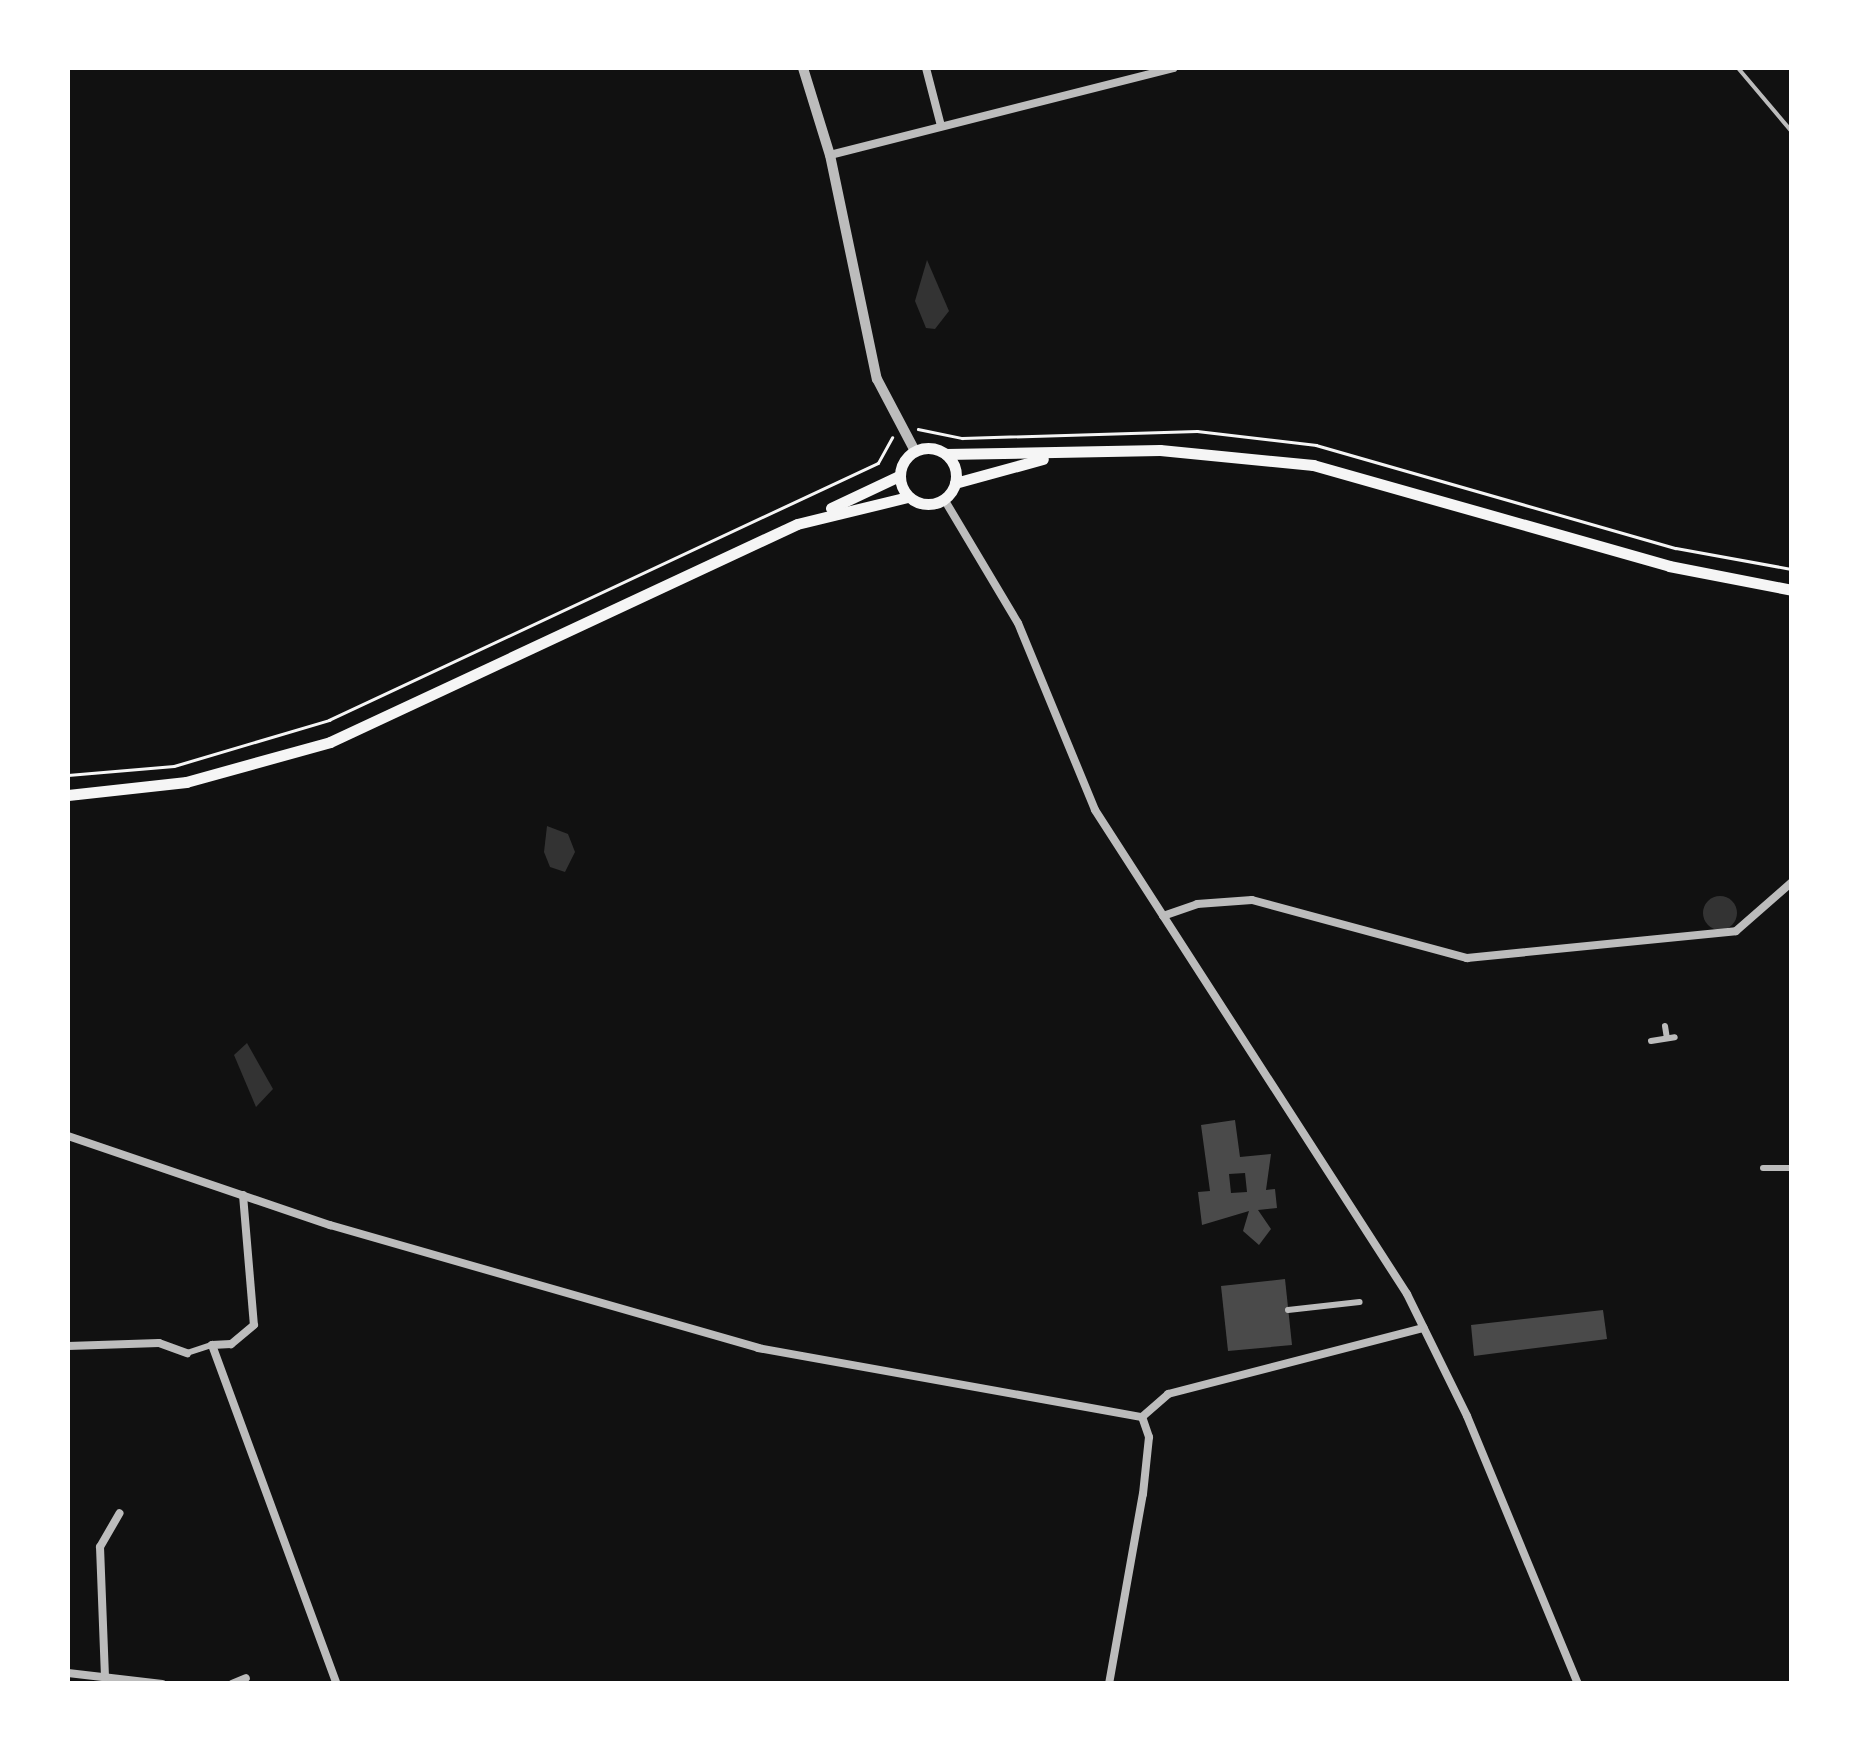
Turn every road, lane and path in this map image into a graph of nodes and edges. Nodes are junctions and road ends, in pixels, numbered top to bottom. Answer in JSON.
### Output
{"nodes":[{"id":1,"x":802,"y":68,"type":"edge"},
{"id":2,"x":926,"y":68,"type":"edge"},
{"id":3,"x":1174,"y":68,"type":"edge"},
{"id":4,"x":1738,"y":68,"type":"edge"},
{"id":5,"x":940,"y":126,"type":"junction"},
{"id":6,"x":1792,"y":132,"type":"edge"},
{"id":7,"x":830,"y":155,"type":"junction"},
{"id":8,"x":902,"y":432,"type":"junction"},
{"id":9,"x":915,"y":451,"type":"junction"},
{"id":10,"x":946,"y":454,"type":"junction"},
{"id":11,"x":1062,"y":454,"type":"junction"},
{"id":12,"x":900,"y":476,"type":"junction"},
{"id":13,"x":955,"y":484,"type":"junction"},
{"id":14,"x":908,"y":496,"type":"junction"},
{"id":15,"x":944,"y":500,"type":"junction"},
{"id":16,"x":797,"y":524,"type":"junction"},
{"id":17,"x":1792,"y":569,"type":"edge"},
{"id":18,"x":1792,"y":590,"type":"edge"},
{"id":19,"x":68,"y":775,"type":"edge"},
{"id":20,"x":68,"y":795,"type":"edge"},
{"id":21,"x":1792,"y":882,"type":"edge"},
{"id":22,"x":1162,"y":916,"type":"junction"},
{"id":23,"x":1664,"y":1026,"type":"dead end"},
{"id":24,"x":1651,"y":1041,"type":"dead end"},
{"id":25,"x":68,"y":1136,"type":"edge"},
{"id":26,"x":1763,"y":1168,"type":"dead end"},
{"id":27,"x":1792,"y":1168,"type":"edge"},
{"id":28,"x":243,"y":1195,"type":"junction"},
{"id":29,"x":1360,"y":1302,"type":"dead end"},
{"id":30,"x":1288,"y":1310,"type":"dead end"},
{"id":31,"x":1424,"y":1328,"type":"junction"},
{"id":32,"x":212,"y":1345,"type":"junction"},
{"id":33,"x":68,"y":1346,"type":"edge"},
{"id":34,"x":188,"y":1353,"type":"joint"},
{"id":35,"x":1142,"y":1417,"type":"junction"},
{"id":36,"x":120,"y":1513,"type":"dead end"},
{"id":37,"x":68,"y":1673,"type":"edge"},
{"id":38,"x":105,"y":1677,"type":"junction"},
{"id":39,"x":246,"y":1678,"type":"dead end"},
{"id":40,"x":162,"y":1684,"type":"edge"},
{"id":41,"x":232,"y":1684,"type":"edge"},
{"id":42,"x":337,"y":1684,"type":"edge"},
{"id":43,"x":1109,"y":1684,"type":"edge"},
{"id":44,"x":1578,"y":1684,"type":"edge"}],
"edges":[{"from":1,"to":7,"type":"street"},
{"from":2,"to":5,"type":"street"},
{"from":3,"to":5,"type":"street"},
{"from":4,"to":6,"type":"lane"},
{"from":5,"to":7,"type":"street"},
{"from":7,"to":8,"type":"street"},
{"from":8,"to":9,"type":"street"},
{"from":8,"to":17,"type":"path"},
{"from":8,"to":19,"type":"path"},
{"from":9,"to":10,"type":"main road"},
{"from":9,"to":12,"type":"main road"},
{"from":10,"to":11,"type":"main road"},
{"from":10,"to":13,"type":"main road"},
{"from":11,"to":13,"type":"main road"},
{"from":11,"to":18,"type":"main road"},
{"from":12,"to":14,"type":"main road"},
{"from":12,"to":16,"type":"main road"},
{"from":13,"to":15,"type":"main road"},
{"from":14,"to":15,"type":"main road"},
{"from":14,"to":16,"type":"main road"},
{"from":15,"to":22,"type":"street"},
{"from":16,"to":20,"type":"main road"},
{"from":21,"to":22,"type":"street"},
{"from":22,"to":31,"type":"street"},
{"from":23,"to":24,"type":"street"},
{"from":25,"to":28,"type":"street"},
{"from":26,"to":27,"type":"street"},
{"from":28,"to":32,"type":"street"},
{"from":28,"to":35,"type":"street"},
{"from":29,"to":30,"type":"street"},
{"from":31,"to":35,"type":"street"},
{"from":31,"to":44,"type":"street"},
{"from":32,"to":34,"type":"street"},
{"from":32,"to":42,"type":"street"},
{"from":33,"to":34,"type":"street"},
{"from":35,"to":43,"type":"street"},
{"from":36,"to":38,"type":"street"},
{"from":37,"to":38,"type":"street"},
{"from":38,"to":40,"type":"street"},
{"from":39,"to":41,"type":"street"}]}
